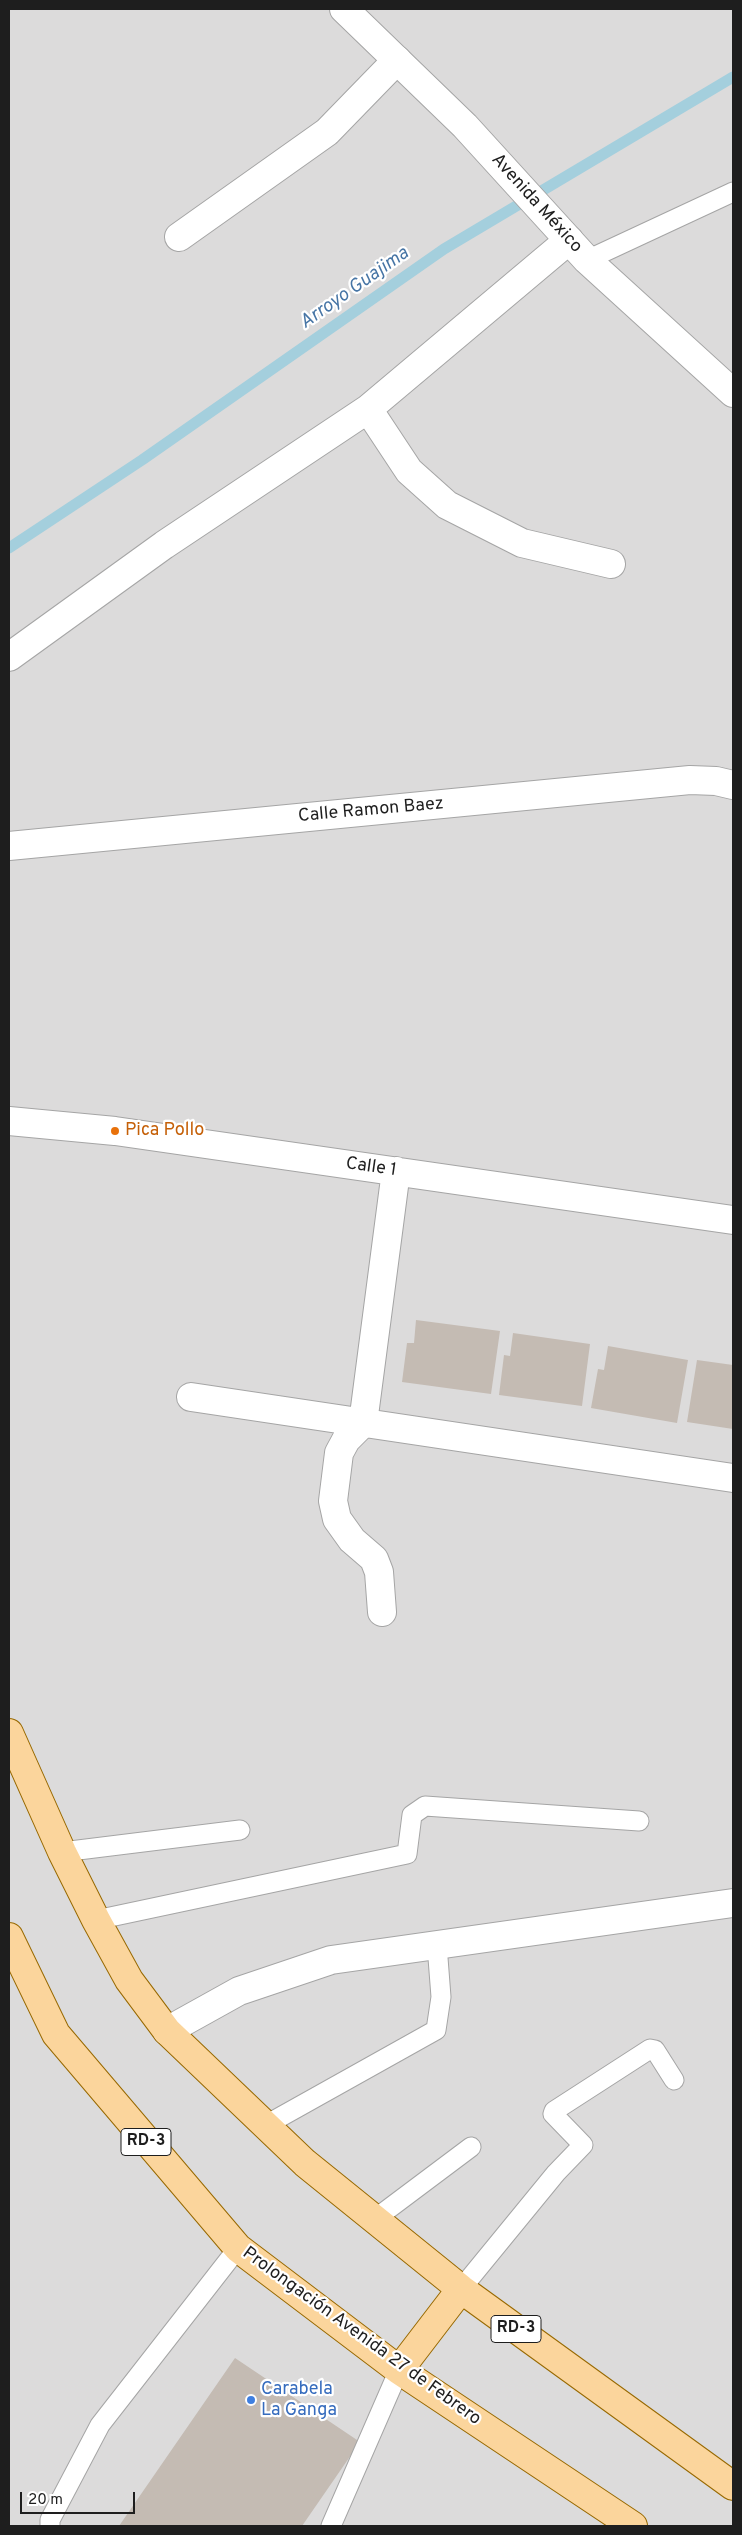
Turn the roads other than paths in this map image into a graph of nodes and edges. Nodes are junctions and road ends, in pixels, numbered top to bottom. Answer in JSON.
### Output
{"nodes":[{"id":1,"x":344,"y":9,"type":"edge"},
{"id":2,"x":396,"y":60,"type":"junction"},
{"id":3,"x":733,"y":192,"type":"edge"},
{"id":4,"x":179,"y":237,"type":"dead end"},
{"id":5,"x":569,"y":240,"type":"junction"},
{"id":6,"x":587,"y":260,"type":"junction"},
{"id":7,"x":733,"y":393,"type":"edge"},
{"id":8,"x":368,"y":409,"type":"junction"},
{"id":9,"x":612,"y":564,"type":"dead end"},
{"id":10,"x":9,"y":657,"type":"edge"},
{"id":11,"x":733,"y":785,"type":"edge"},
{"id":12,"x":9,"y":846,"type":"edge"},
{"id":13,"x":9,"y":1120,"type":"edge"},
{"id":14,"x":396,"y":1172,"type":"junction"},
{"id":15,"x":733,"y":1220,"type":"edge"},
{"id":16,"x":191,"y":1397,"type":"dead end"},
{"id":17,"x":363,"y":1423,"type":"junction"},
{"id":18,"x":733,"y":1478,"type":"edge"},
{"id":19,"x":382,"y":1612,"type":"dead end"},
{"id":20,"x":9,"y":1733,"type":"edge"},
{"id":21,"x":640,"y":1820,"type":"dead end"},
{"id":22,"x":240,"y":1830,"type":"dead end"},
{"id":23,"x":62,"y":1852,"type":"junction"},
{"id":24,"x":733,"y":1903,"type":"edge"},
{"id":25,"x":96,"y":1920,"type":"junction"},
{"id":26,"x":9,"y":1937,"type":"edge"},
{"id":27,"x":437,"y":1945,"type":"junction"},
{"id":28,"x":167,"y":2031,"type":"junction"},
{"id":29,"x":674,"y":2080,"type":"dead end"},
{"id":30,"x":266,"y":2125,"type":"junction"},
{"id":31,"x":471,"y":2147,"type":"dead end"},
{"id":32,"x":375,"y":2219,"type":"junction"},
{"id":33,"x":238,"y":2248,"type":"junction"},
{"id":34,"x":461,"y":2289,"type":"junction"},
{"id":35,"x":400,"y":2370,"type":"junction"},
{"id":36,"x":733,"y":2486,"type":"edge"},
{"id":37,"x":50,"y":2526,"type":"edge"},
{"id":38,"x":331,"y":2526,"type":"edge"},
{"id":39,"x":633,"y":2526,"type":"edge"}],
"edges":[{"from":1,"to":2,"type":"street","name":"Avenida México"},
{"from":2,"to":4,"type":"street"},
{"from":2,"to":5,"type":"street","name":"Avenida México"},
{"from":3,"to":6,"type":"lane"},
{"from":5,"to":6,"type":"street","name":"Avenida México"},
{"from":5,"to":8,"type":"street"},
{"from":6,"to":7,"type":"street","name":"Avenida México"},
{"from":8,"to":9,"type":"street"},
{"from":8,"to":10,"type":"street"},
{"from":11,"to":12,"type":"street","name":"Calle Ramon Baez"},
{"from":13,"to":14,"type":"street","name":"Calle 1"},
{"from":14,"to":15,"type":"street","name":"Calle 1"},
{"from":14,"to":17,"type":"street"},
{"from":16,"to":17,"type":"street"},
{"from":17,"to":18,"type":"street"},
{"from":17,"to":19,"type":"street"},
{"from":20,"to":23,"type":"main road","number":"RD-3"},
{"from":21,"to":25,"type":"lane"},
{"from":22,"to":23,"type":"lane"},
{"from":23,"to":25,"type":"main road","number":"RD-3"},
{"from":24,"to":27,"type":"street"},
{"from":25,"to":28,"type":"main road","number":"RD-3"},
{"from":26,"to":33,"type":"main road","name":"Prolongación Avenida 27 de Febrero","number":"RD-3"},
{"from":27,"to":28,"type":"street"},
{"from":27,"to":30,"type":"lane"},
{"from":28,"to":30,"type":"main road","number":"RD-3"},
{"from":29,"to":34,"type":"lane"},
{"from":30,"to":32,"type":"main road","number":"RD-3"},
{"from":31,"to":32,"type":"lane"},
{"from":32,"to":34,"type":"main road","number":"RD-3"},
{"from":33,"to":35,"type":"main road","name":"Prolongación Avenida 27 de Febrero","number":"RD-3"},
{"from":33,"to":37,"type":"lane"},
{"from":34,"to":35,"type":"main road"},
{"from":34,"to":36,"type":"main road","number":"RD-3"},
{"from":35,"to":38,"type":"lane"},
{"from":35,"to":39,"type":"main road","name":"Prolongación Avenida 27 de Febrero","number":"RD-3"}]}
